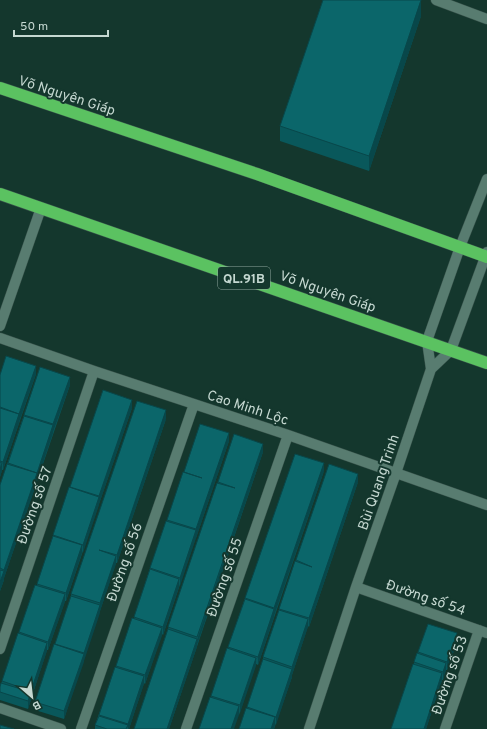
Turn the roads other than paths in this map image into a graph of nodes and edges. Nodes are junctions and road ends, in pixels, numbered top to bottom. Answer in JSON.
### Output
{"nodes":[{"id":1,"x":436,"y":0,"type":"edge"},
{"id":2,"x":487,"y":19,"type":"edge"},
{"id":3,"x":0,"y":88,"type":"edge"},
{"id":4,"x":487,"y":179,"type":"edge"},
{"id":5,"x":0,"y":194,"type":"edge"},
{"id":6,"x":41,"y":208,"type":"junction"},
{"id":7,"x":460,"y":247,"type":"junction"},
{"id":8,"x":487,"y":255,"type":"edge"},
{"id":9,"x":0,"y":326,"type":"edge"},
{"id":10,"x":0,"y":338,"type":"edge"},
{"id":11,"x":427,"y":341,"type":"junction"},
{"id":12,"x":451,"y":350,"type":"junction"},
{"id":13,"x":487,"y":363,"type":"edge"},
{"id":14,"x":431,"y":368,"type":"junction"},
{"id":15,"x":94,"y":371,"type":"junction"},
{"id":16,"x":194,"y":404,"type":"junction"},
{"id":17,"x":288,"y":435,"type":"junction"},
{"id":18,"x":396,"y":473,"type":"junction"},
{"id":19,"x":487,"y":505,"type":"edge"},
{"id":20,"x":356,"y":587,"type":"junction"},
{"id":21,"x":483,"y":632,"type":"edge"},
{"id":22,"x":0,"y":649,"type":"edge"},
{"id":23,"x":0,"y":708,"type":"edge"},
{"id":24,"x":61,"y":729,"type":"edge"},
{"id":25,"x":81,"y":729,"type":"edge"},
{"id":26,"x":186,"y":729,"type":"edge"},
{"id":27,"x":309,"y":729,"type":"edge"},
{"id":28,"x":446,"y":729,"type":"edge"}],
"edges":[{"from":1,"to":2,"type":"street"},
{"from":3,"to":7,"type":"highway","name":"Võ Nguyên Giáp"},
{"from":4,"to":7,"type":"street"},
{"from":5,"to":6,"type":"highway","name":"Võ Nguyên Giáp","number":"QL.91B"},
{"from":6,"to":9,"type":"street"},
{"from":6,"to":11,"type":"highway","name":"Võ Nguyên Giáp","number":"QL.91B"},
{"from":7,"to":8,"type":"highway","name":"Võ Nguyên Giáp"},
{"from":7,"to":11,"type":"street"},
{"from":8,"to":12,"type":"street","name":"Bùi Quang Trinh"},
{"from":10,"to":15,"type":"street","name":"Cao Minh Lộc"},
{"from":11,"to":12,"type":"highway","name":"Võ Nguyên Giáp","number":"QL.91B"},
{"from":11,"to":14,"type":"street"},
{"from":12,"to":13,"type":"highway","name":"Võ Nguyên Giáp","number":"QL.91B"},
{"from":12,"to":14,"type":"street","name":"Bùi Quang Trinh"},
{"from":14,"to":18,"type":"street","name":"Bùi Quang Trinh"},
{"from":15,"to":16,"type":"street","name":"Cao Minh Lộc"},
{"from":15,"to":22,"type":"street","name":"Đường số 57"},
{"from":16,"to":17,"type":"street","name":"Cao Minh Lộc"},
{"from":16,"to":25,"type":"street","name":"Đường số 56"},
{"from":17,"to":18,"type":"street","name":"Cao Minh Lộc"},
{"from":17,"to":26,"type":"street","name":"Đường số 55"},
{"from":18,"to":19,"type":"street","name":"Cao Minh Lộc"},
{"from":18,"to":20,"type":"street","name":"Bùi Quang Trinh"},
{"from":20,"to":21,"type":"street","name":"Đường số 54"},
{"from":20,"to":27,"type":"street","name":"Bùi Quang Trinh"},
{"from":21,"to":28,"type":"street","name":"Đường số 53"},
{"from":23,"to":24,"type":"street"}]}
